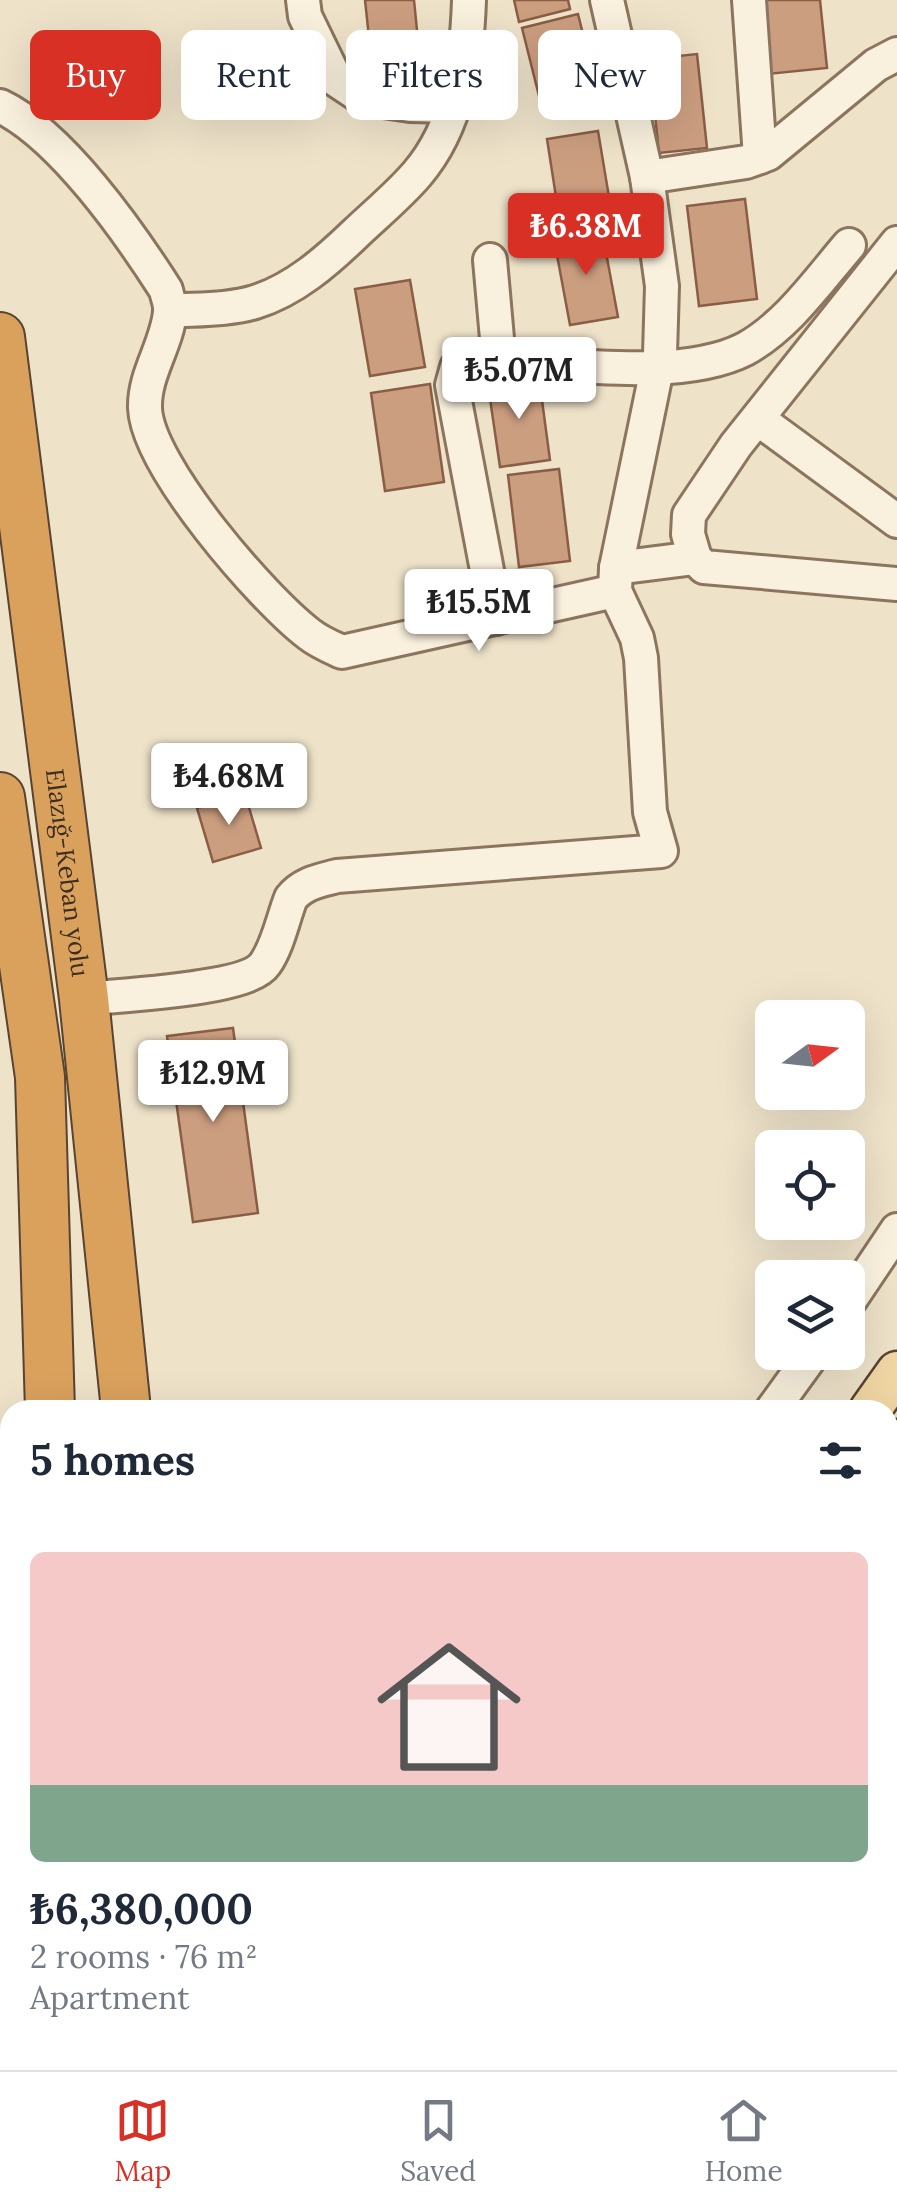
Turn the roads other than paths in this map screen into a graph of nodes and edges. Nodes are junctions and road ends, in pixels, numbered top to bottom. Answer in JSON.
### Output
{"nodes":[{"id":1,"x":303,"y":0,"type":"edge"},
{"id":2,"x":469,"y":0,"type":"edge"},
{"id":3,"x":607,"y":0,"type":"edge"},
{"id":4,"x":749,"y":0,"type":"edge"},
{"id":5,"x":468,"y":30,"type":"edge"},
{"id":6,"x":897,"y":54,"type":"edge"},
{"id":7,"x":346,"y":87,"type":"edge"},
{"id":8,"x":0,"y":106,"type":"edge"},
{"id":9,"x":448,"y":120,"type":"edge"},
{"id":10,"x":760,"y":156,"type":"junction"},
{"id":11,"x":647,"y":177,"type":"junction"},
{"id":12,"x":848,"y":245,"type":"dead end"},
{"id":13,"x":896,"y":246,"type":"edge"},
{"id":14,"x":490,"y":260,"type":"dead end"},
{"id":15,"x":170,"y":311,"type":"junction"},
{"id":16,"x":0,"y":337,"type":"edge"},
{"id":17,"x":499,"y":362,"type":"junction"},
{"id":18,"x":658,"y":368,"type":"junction"},
{"id":19,"x":758,"y":419,"type":"junction"},
{"id":20,"x":897,"y":521,"type":"edge"},
{"id":21,"x":695,"y":558,"type":"junction"},
{"id":22,"x":616,"y":579,"type":"junction"},
{"id":23,"x":897,"y":584,"type":"edge"},
{"id":24,"x":496,"y":618,"type":"junction"},
{"id":25,"x":0,"y":797,"type":"edge"},
{"id":26,"x":84,"y":999,"type":"junction"},
{"id":27,"x":897,"y":1230,"type":"edge"},
{"id":28,"x":865,"y":1278,"type":"edge"},
{"id":29,"x":48,"y":1350,"type":"junction"},
{"id":30,"x":801,"y":1370,"type":"edge"},
{"id":31,"x":897,"y":1372,"type":"edge"},
{"id":32,"x":34,"y":1400,"type":"edge"},
{"id":33,"x":50,"y":1400,"type":"edge"},
{"id":34,"x":125,"y":1400,"type":"edge"},
{"id":35,"x":779,"y":1400,"type":"edge"},
{"id":36,"x":877,"y":1400,"type":"edge"}],
"edges":[{"from":1,"to":7,"type":"street"},
{"from":2,"to":5,"type":"street"},
{"from":3,"to":11,"type":"street"},
{"from":4,"to":10,"type":"street"},
{"from":6,"to":10,"type":"street"},
{"from":8,"to":15,"type":"street"},
{"from":9,"to":15,"type":"street"},
{"from":10,"to":11,"type":"street"},
{"from":11,"to":18,"type":"street"},
{"from":12,"to":18,"type":"street"},
{"from":13,"to":19,"type":"street"},
{"from":14,"to":17,"type":"street"},
{"from":15,"to":24,"type":"street"},
{"from":16,"to":26,"type":"highway","name":"Elazığ-Keban yolu"},
{"from":17,"to":18,"type":"street"},
{"from":17,"to":24,"type":"street"},
{"from":18,"to":22,"type":"street"},
{"from":19,"to":20,"type":"street"},
{"from":19,"to":21,"type":"street"},
{"from":21,"to":22,"type":"street"},
{"from":21,"to":23,"type":"street"},
{"from":22,"to":24,"type":"street"},
{"from":22,"to":26,"type":"street"},
{"from":25,"to":29,"type":"highway"},
{"from":26,"to":34,"type":"highway","name":"Elazığ-Keban yolu"},
{"from":27,"to":28,"type":"street"},
{"from":29,"to":32,"type":"highway"},
{"from":29,"to":33,"type":"highway"},
{"from":30,"to":35,"type":"street"},
{"from":31,"to":36,"type":"main road"}]}
